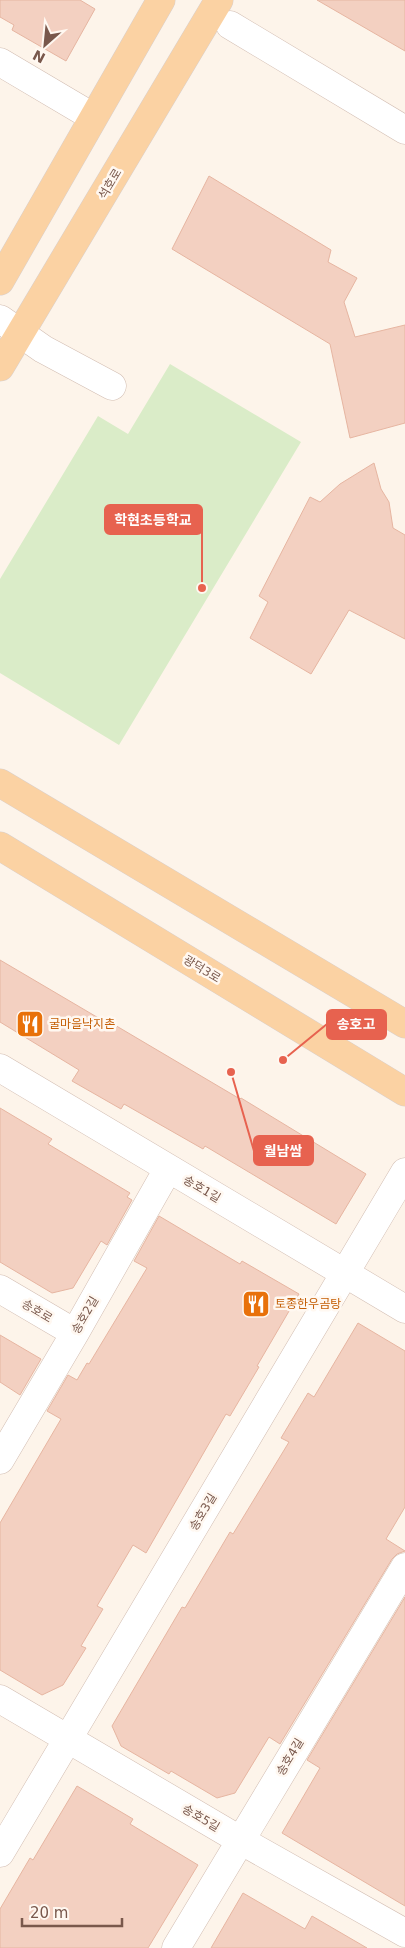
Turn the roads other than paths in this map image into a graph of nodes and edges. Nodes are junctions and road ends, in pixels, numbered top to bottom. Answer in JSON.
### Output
{"nodes":[{"id":1,"x":162,"y":0,"type":"edge"},
{"id":2,"x":219,"y":0,"type":"edge"},
{"id":3,"x":230,"y":25,"type":"dead end"},
{"id":4,"x":0,"y":62,"type":"edge"},
{"id":5,"x":93,"y":117,"type":"junction"},
{"id":6,"x":405,"y":130,"type":"edge"},
{"id":7,"x":0,"y":281,"type":"edge"},
{"id":8,"x":10,"y":326,"type":"edge"},
{"id":9,"x":0,"y":367,"type":"edge"},
{"id":10,"x":112,"y":386,"type":"dead end"},
{"id":11,"x":0,"y":783,"type":"edge"},
{"id":12,"x":0,"y":846,"type":"edge"},
{"id":13,"x":405,"y":1024,"type":"edge"},
{"id":14,"x":0,"y":1068,"type":"edge"},
{"id":15,"x":405,"y":1092,"type":"edge"},
{"id":16,"x":168,"y":1168,"type":"junction"},
{"id":17,"x":405,"y":1172,"type":"edge"},
{"id":18,"x":346,"y":1273,"type":"junction"},
{"id":19,"x":0,"y":1289,"type":"edge"},
{"id":20,"x":405,"y":1309,"type":"edge"},
{"id":21,"x":75,"y":1334,"type":"junction"},
{"id":22,"x":0,"y":1460,"type":"edge"},
{"id":23,"x":405,"y":1566,"type":"edge"},
{"id":24,"x":0,"y":1699,"type":"edge"},
{"id":25,"x":67,"y":1740,"type":"junction"},
{"id":26,"x":240,"y":1840,"type":"junction"},
{"id":27,"x":0,"y":1853,"type":"edge"},
{"id":28,"x":405,"y":1933,"type":"edge"},
{"id":29,"x":176,"y":1948,"type":"edge"}],
"edges":[{"from":1,"to":5,"type":"main road"},
{"from":2,"to":8,"type":"main road","name":"석호로"},
{"from":3,"to":6,"type":"street"},
{"from":4,"to":5,"type":"street"},
{"from":5,"to":7,"type":"main road"},
{"from":8,"to":9,"type":"main road","name":"석호로"},
{"from":8,"to":10,"type":"street"},
{"from":11,"to":13,"type":"main road"},
{"from":12,"to":15,"type":"main road","name":"광덕3로"},
{"from":14,"to":16,"type":"street","name":"송호1길"},
{"from":16,"to":18,"type":"street","name":"송호1길"},
{"from":16,"to":21,"type":"street","name":"송호2길"},
{"from":17,"to":18,"type":"street","name":"송호3길"},
{"from":18,"to":20,"type":"street","name":"송호1길"},
{"from":18,"to":25,"type":"street","name":"송호3길"},
{"from":19,"to":21,"type":"street","name":"송호로"},
{"from":21,"to":22,"type":"street","name":"송호2길"},
{"from":23,"to":26,"type":"street","name":"송호4길"},
{"from":24,"to":25,"type":"street","name":"송호5길"},
{"from":25,"to":26,"type":"street","name":"송호5길"},
{"from":25,"to":27,"type":"street","name":"송호3길"},
{"from":26,"to":28,"type":"street","name":"송호5길"},
{"from":26,"to":29,"type":"street","name":"송호4길"}]}
